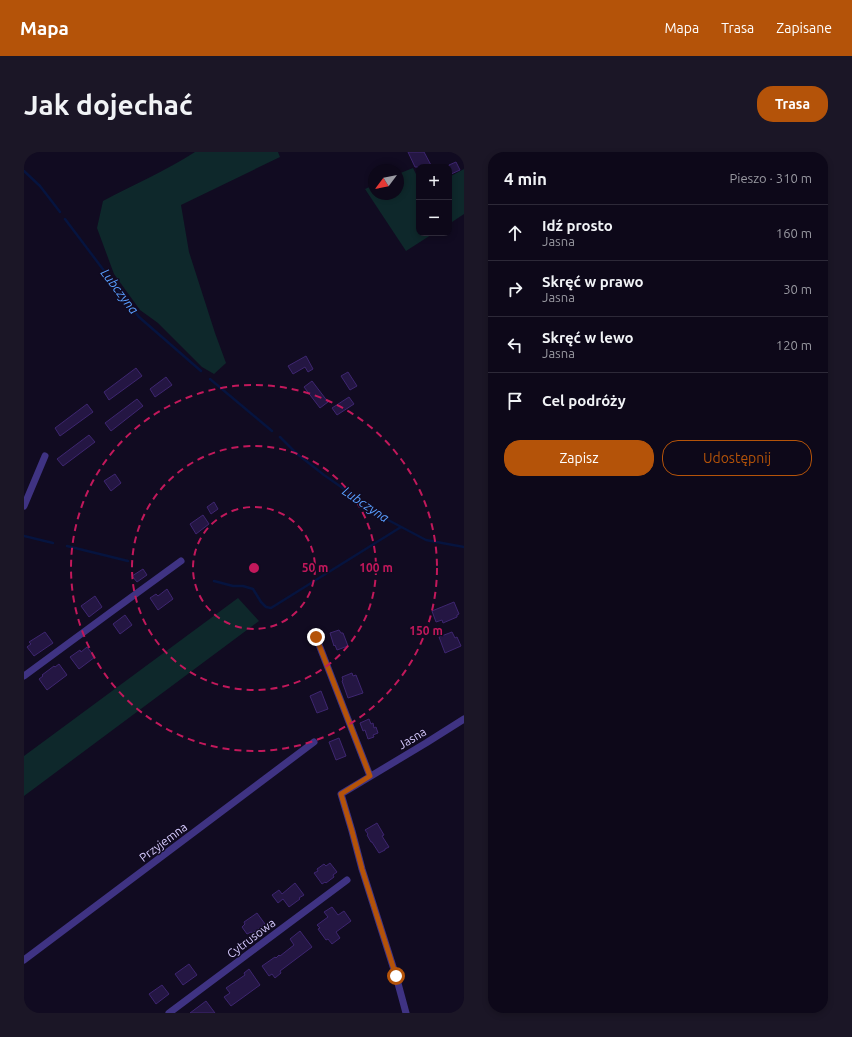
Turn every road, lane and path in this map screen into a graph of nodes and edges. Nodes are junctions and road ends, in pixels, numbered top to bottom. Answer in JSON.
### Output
{"nodes":[{"id":1,"x":46,"y":456,"type":"dead end"},
{"id":2,"x":24,"y":506,"type":"edge"},
{"id":3,"x":181,"y":561,"type":"dead end"},
{"id":4,"x":316,"y":637,"type":"dead end"},
{"id":5,"x":24,"y":676,"type":"edge"},
{"id":6,"x":464,"y":719,"type":"edge"},
{"id":7,"x":314,"y":742,"type":"dead end"},
{"id":8,"x":370,"y":776,"type":"junction"},
{"id":9,"x":347,"y":880,"type":"dead end"},
{"id":10,"x":24,"y":960,"type":"edge"},
{"id":11,"x":169,"y":1013,"type":"edge"},
{"id":12,"x":406,"y":1013,"type":"edge"}],
"edges":[{"from":1,"to":2,"type":"street"},
{"from":3,"to":5,"type":"street"},
{"from":4,"to":8,"type":"street"},
{"from":6,"to":8,"type":"street","name":"Jasna"},
{"from":7,"to":10,"type":"street","name":"Przyjemna"},
{"from":8,"to":12,"type":"street","name":"Jasna"},
{"from":9,"to":11,"type":"street","name":"Cytrusowa"}]}
